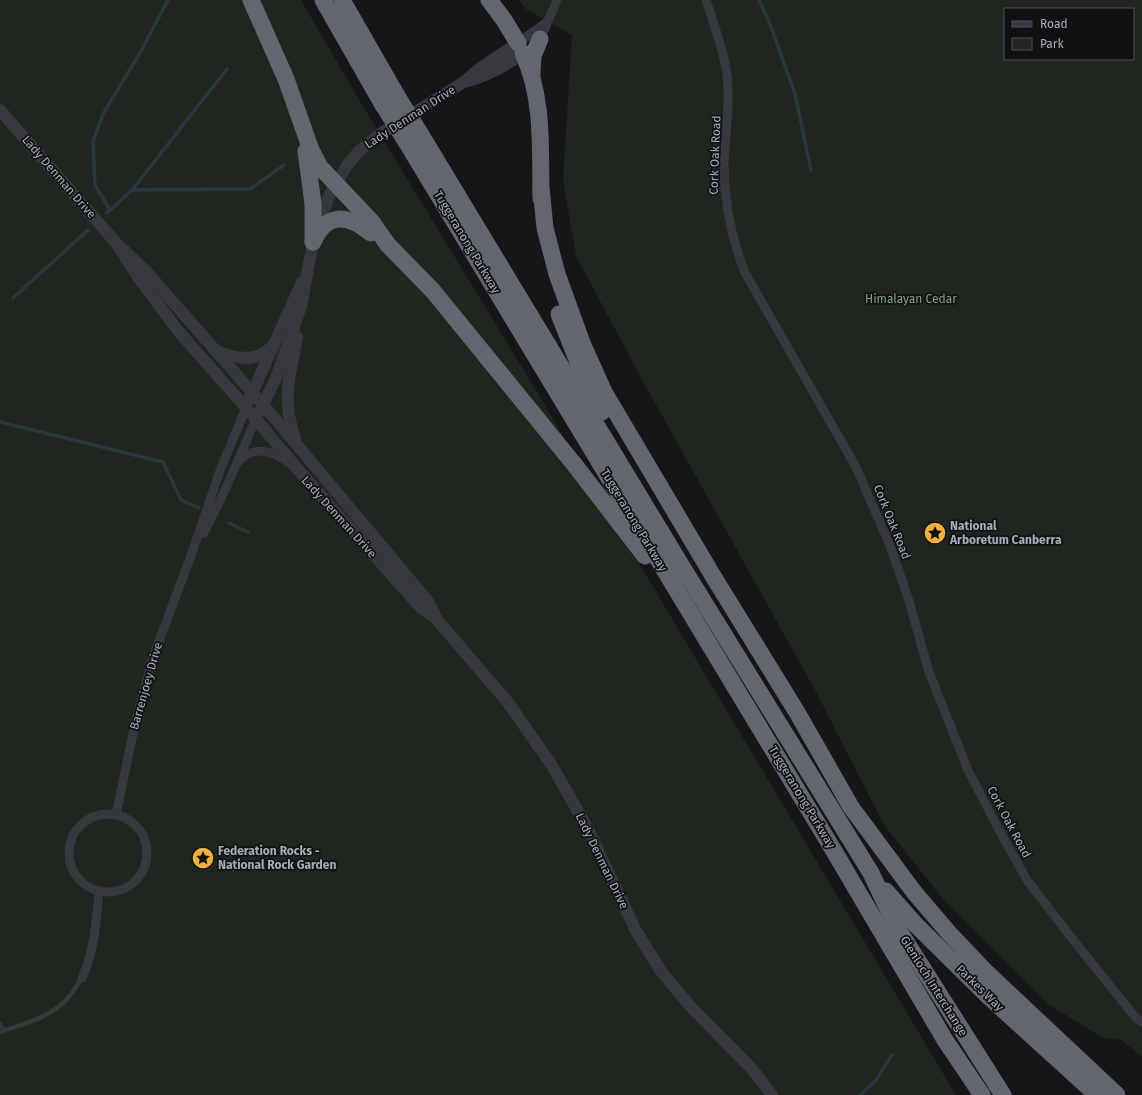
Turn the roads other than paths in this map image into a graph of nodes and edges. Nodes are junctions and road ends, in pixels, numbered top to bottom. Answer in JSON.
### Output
{"nodes":[{"id":1,"x":251,"y":0,"type":"edge"},
{"id":2,"x":323,"y":0,"type":"edge"},
{"id":3,"x":342,"y":0,"type":"edge"},
{"id":4,"x":489,"y":0,"type":"edge"},
{"id":5,"x":558,"y":0,"type":"edge"},
{"id":6,"x":706,"y":0,"type":"edge"},
{"id":7,"x":547,"y":22,"type":"junction"},
{"id":8,"x":540,"y":39,"type":"junction"},
{"id":9,"x":520,"y":48,"type":"junction"},
{"id":10,"x":532,"y":76,"type":"junction"},
{"id":11,"x":390,"y":100,"type":"junction"},
{"id":12,"x":0,"y":110,"type":"edge"},
{"id":13,"x":299,"y":117,"type":"junction"},
{"id":14,"x":414,"y":139,"type":"junction"},
{"id":15,"x":335,"y":184,"type":"junction"},
{"id":16,"x":541,"y":188,"type":"junction"},
{"id":17,"x":313,"y":242,"type":"junction"},
{"id":18,"x":117,"y":244,"type":"junction"},
{"id":19,"x":388,"y":245,"type":"junction"},
{"id":20,"x":309,"y":262,"type":"junction"},
{"id":21,"x":305,"y":292,"type":"junction"},
{"id":22,"x":274,"y":343,"type":"junction"},
{"id":23,"x":214,"y":350,"type":"junction"},
{"id":24,"x":252,"y":394,"type":"junction"},
{"id":25,"x":262,"y":405,"type":"junction"},
{"id":26,"x":246,"y":408,"type":"junction"},
{"id":27,"x":256,"y":419,"type":"junction"},
{"id":28,"x":297,"y":446,"type":"junction"},
{"id":29,"x":294,"y":466,"type":"junction"},
{"id":30,"x":235,"y":467,"type":"junction"},
{"id":31,"x":189,"y":561,"type":"junction"},
{"id":32,"x":681,"y":565,"type":"junction"},
{"id":33,"x":438,"y":621,"type":"junction"},
{"id":34,"x":704,"y":634,"type":"junction"},
{"id":35,"x":116,"y":815,"type":"junction"},
{"id":36,"x":871,"y":872,"type":"junction"},
{"id":37,"x":99,"y":892,"type":"junction"},
{"id":38,"x":82,"y":978,"type":"joint"},
{"id":39,"x":1142,"y":1022,"type":"edge"},
{"id":40,"x":0,"y":1024,"type":"edge"},
{"id":41,"x":2,"y":1031,"type":"edge"},
{"id":42,"x":945,"y":1040,"type":"junction"},
{"id":43,"x":772,"y":1095,"type":"edge"},
{"id":44,"x":972,"y":1095,"type":"edge"},
{"id":45,"x":982,"y":1095,"type":"edge"},
{"id":46,"x":1003,"y":1095,"type":"edge"},
{"id":47,"x":1097,"y":1095,"type":"edge"},
{"id":48,"x":1118,"y":1095,"type":"edge"}],
"edges":[{"from":1,"to":13,"type":"highway"},
{"from":2,"to":11,"type":"highway","name":"Tuggeranong Parkway"},
{"from":3,"to":11,"type":"highway","name":"Tuggeranong Parkway"},
{"from":4,"to":9,"type":"highway"},
{"from":5,"to":7,"type":"street"},
{"from":6,"to":39,"type":"street","name":"Cork Oak Road"},
{"from":7,"to":8,"type":"street"},
{"from":7,"to":9,"type":"street"},
{"from":8,"to":9,"type":"street"},
{"from":8,"to":10,"type":"highway"},
{"from":9,"to":10,"type":"highway"},
{"from":9,"to":15,"type":"street","name":"Lady Denman Drive"},
{"from":10,"to":16,"type":"highway"},
{"from":11,"to":14,"type":"highway","name":"Tuggeranong Parkway","bridge":true},
{"from":12,"to":18,"type":"street","name":"Lady Denman Drive"},
{"from":13,"to":15,"type":"highway"},
{"from":13,"to":17,"type":"highway"},
{"from":14,"to":32,"type":"highway","name":"Tuggeranong Parkway"},
{"from":14,"to":34,"type":"highway","name":"Tuggeranong Parkway"},
{"from":15,"to":17,"type":"street","name":"Lady Denman Drive"},
{"from":15,"to":19,"type":"highway"},
{"from":16,"to":32,"type":"highway"},
{"from":16,"to":48,"type":"highway"},
{"from":17,"to":19,"type":"highway"},
{"from":17,"to":20,"type":"street","name":"Lady Denman Drive"},
{"from":18,"to":23,"type":"street","name":"Lady Denman Drive"},
{"from":18,"to":26,"type":"street","name":"Lady Denman Drive"},
{"from":19,"to":34,"type":"highway"},
{"from":20,"to":21,"type":"street","name":"Lady Denman Drive"},
{"from":20,"to":22,"type":"street","name":"Lady Denman Drive"},
{"from":21,"to":25,"type":"street","name":"Lady Denman Drive"},
{"from":21,"to":28,"type":"street"},
{"from":22,"to":23,"type":"street"},
{"from":22,"to":24,"type":"street","name":"Lady Denman Drive"},
{"from":23,"to":24,"type":"street","name":"Lady Denman Drive"},
{"from":24,"to":25,"type":"street","name":"Lady Denman Drive"},
{"from":24,"to":26,"type":"street","name":"Lady Denman Drive"},
{"from":25,"to":27,"type":"street","name":"Barrenjoey Drive"},
{"from":25,"to":28,"type":"street","name":"Lady Denman Drive"},
{"from":26,"to":27,"type":"street","name":"Lady Denman Drive"},
{"from":26,"to":31,"type":"street","name":"Barrenjoey Drive"},
{"from":27,"to":29,"type":"street","name":"Lady Denman Drive"},
{"from":27,"to":30,"type":"street","name":"Barrenjoey Drive"},
{"from":28,"to":33,"type":"street","name":"Lady Denman Drive"},
{"from":29,"to":30,"type":"street"},
{"from":29,"to":33,"type":"street","name":"Lady Denman Drive"},
{"from":30,"to":31,"type":"street","name":"Barrenjoey Drive"},
{"from":31,"to":35,"type":"street","name":"Barrenjoey Drive"},
{"from":32,"to":36,"type":"highway","name":"Tuggeranong Parkway"},
{"from":33,"to":43,"type":"street","name":"Lady Denman Drive"},
{"from":34,"to":42,"type":"highway","name":"Tuggeranong Parkway"},
{"from":35,"to":37,"type":"street"},
{"from":35,"to":37,"type":"street"},
{"from":36,"to":46,"type":"highway","name":"Glenloch Interchange"},
{"from":36,"to":47,"type":"highway","name":"Parkes Way"},
{"from":37,"to":38,"type":"street"},
{"from":38,"to":41,"type":"lane"},
{"from":40,"to":41,"type":"lane"},
{"from":42,"to":44,"type":"highway","name":"Glenloch Interchange"},
{"from":42,"to":45,"type":"highway","name":"Glenloch Interchange"}]}
